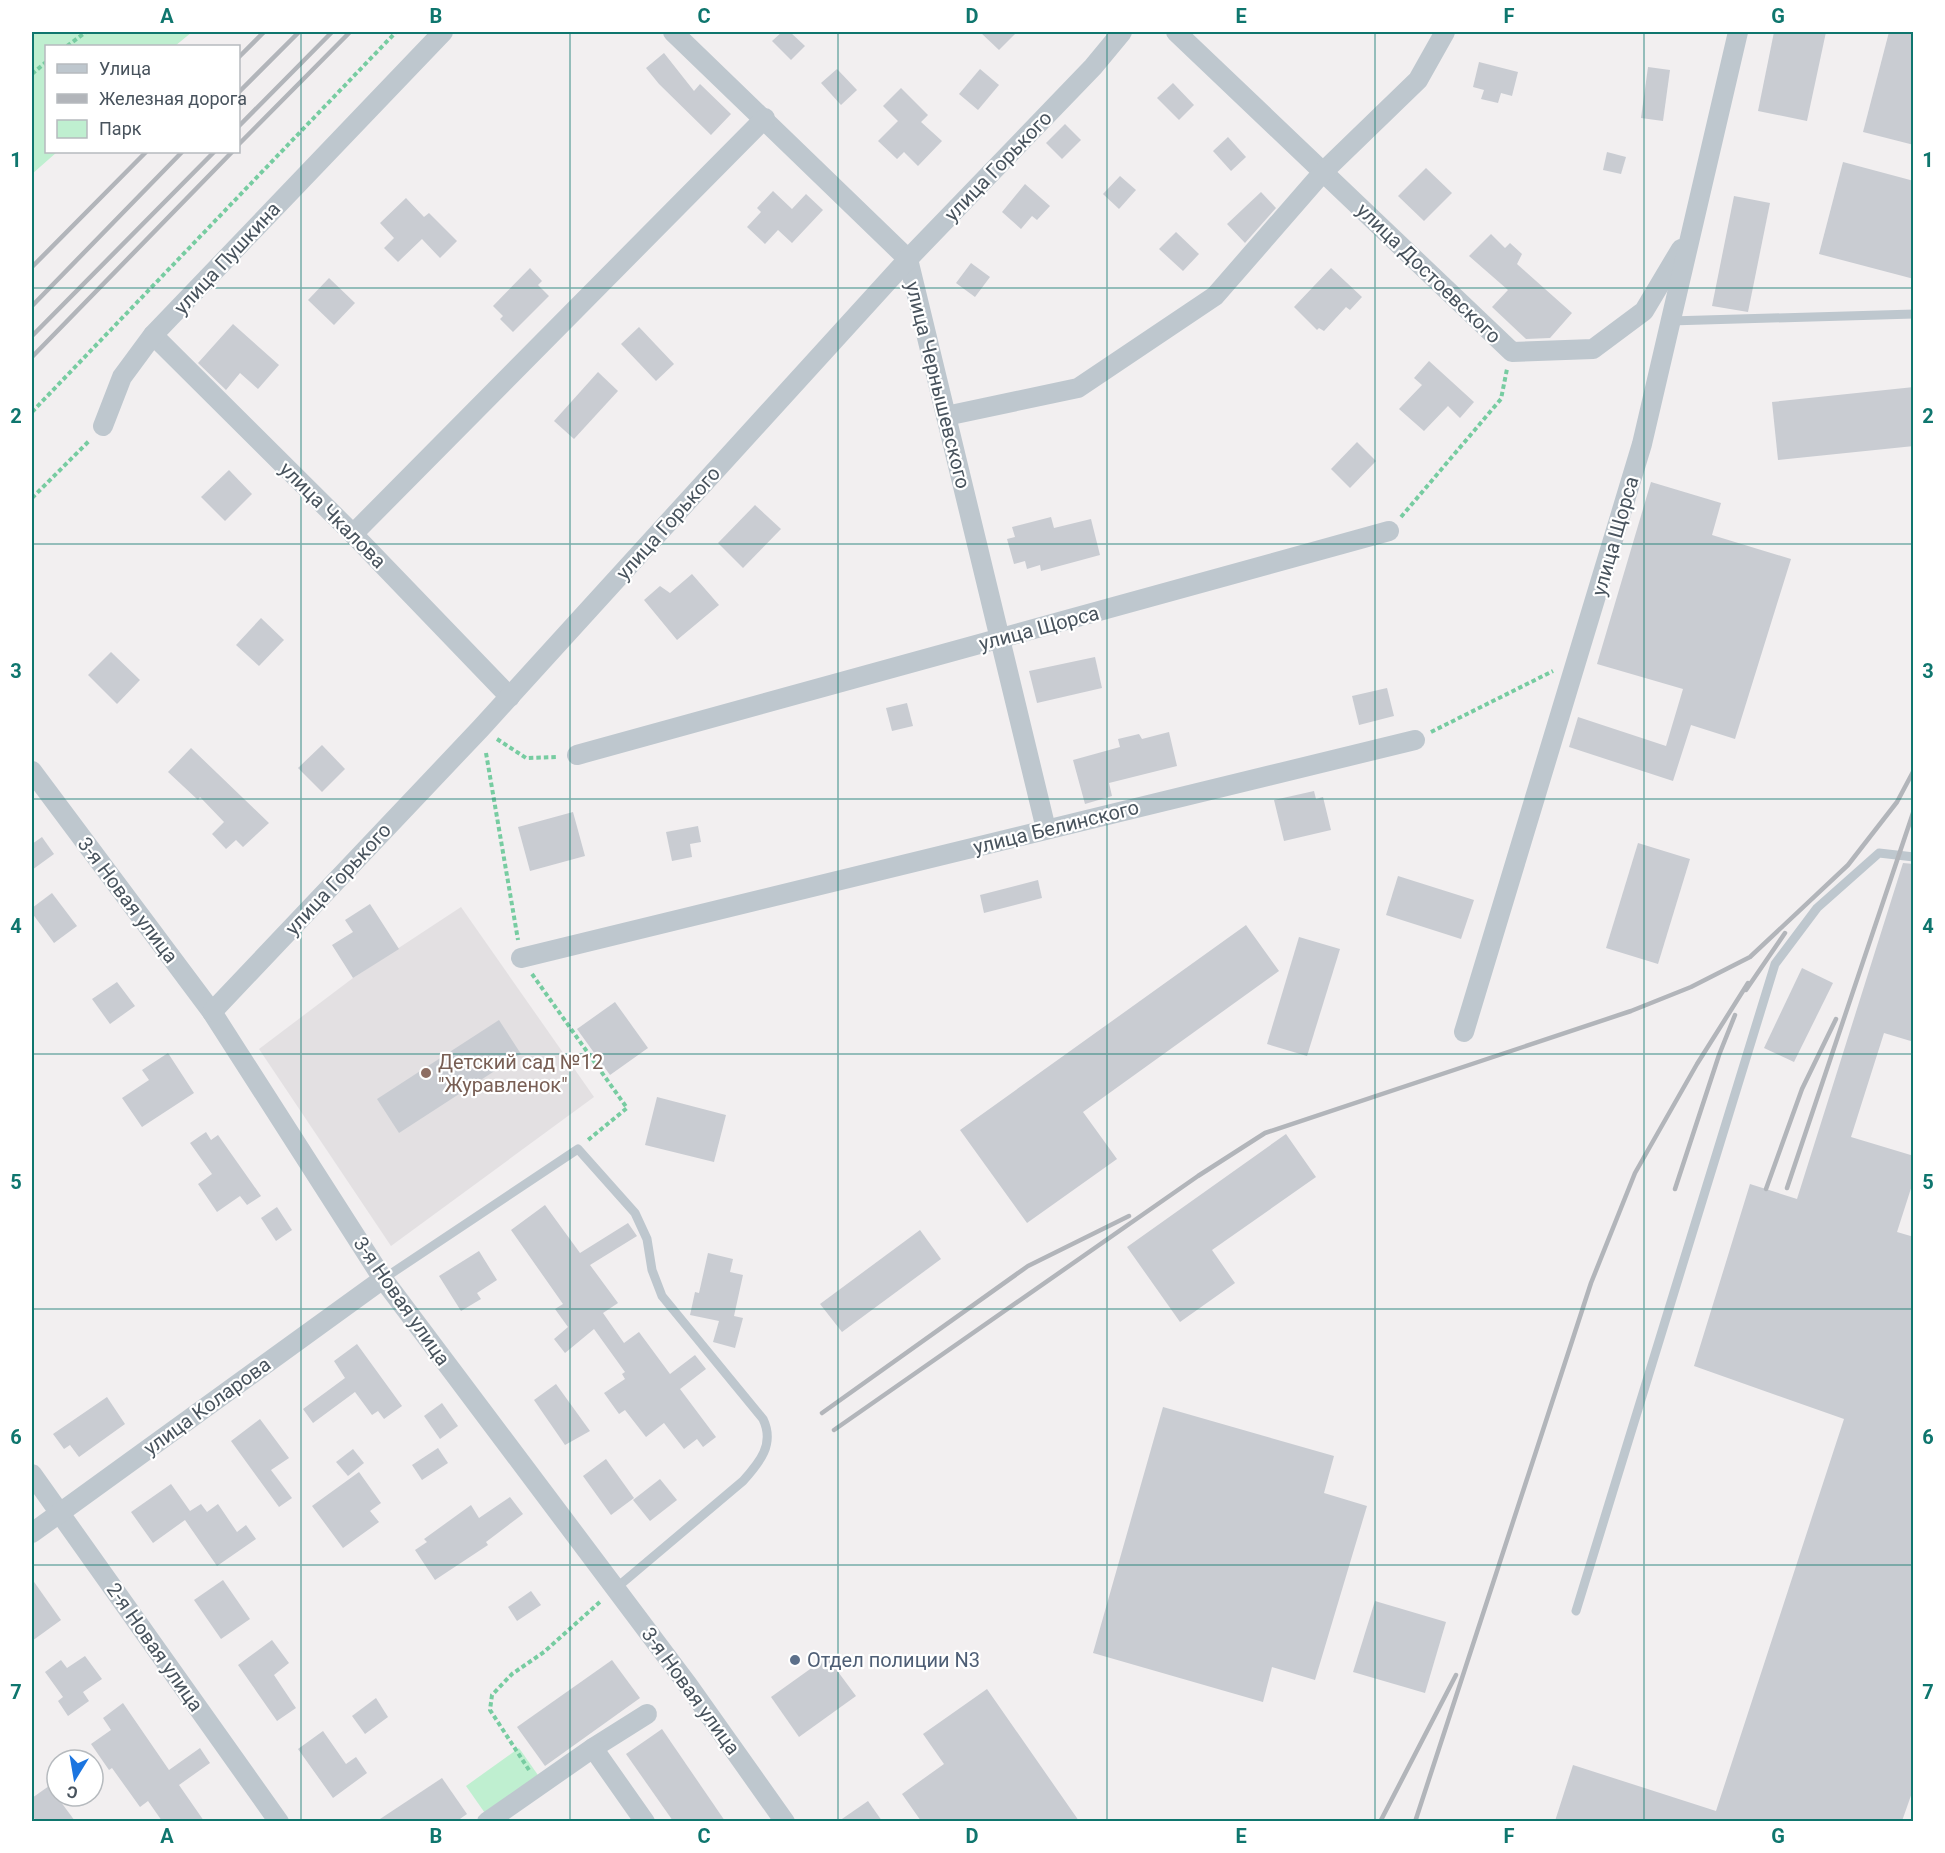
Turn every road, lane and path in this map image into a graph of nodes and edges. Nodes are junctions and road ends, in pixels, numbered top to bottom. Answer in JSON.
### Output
{"nodes":[{"id":1,"x":86,"y":32,"type":"edge"},
{"id":2,"x":396,"y":32,"type":"edge"},
{"id":3,"x":443,"y":32,"type":"edge"},
{"id":4,"x":673,"y":32,"type":"edge"},
{"id":5,"x":1122,"y":32,"type":"edge"},
{"id":6,"x":1176,"y":32,"type":"edge"},
{"id":7,"x":1445,"y":32,"type":"edge"},
{"id":8,"x":1738,"y":32,"type":"edge"},
{"id":9,"x":68,"y":45,"type":"edge"},
{"id":10,"x":45,"y":63,"type":"edge"},
{"id":11,"x":32,"y":74,"type":"edge"},
{"id":12,"x":765,"y":118,"type":"junction"},
{"id":13,"x":1323,"y":172,"type":"junction"},
{"id":14,"x":1690,"y":234,"type":"junction"},
{"id":15,"x":908,"y":260,"type":"junction"},
{"id":16,"x":1914,"y":315,"type":"edge"},
{"id":17,"x":1670,"y":321,"type":"junction"},
{"id":18,"x":153,"y":335,"type":"junction"},
{"id":19,"x":1512,"y":352,"type":"junction"},
{"id":20,"x":32,"y":412,"type":"edge"},
{"id":21,"x":946,"y":416,"type":"junction"},
{"id":22,"x":103,"y":426,"type":"joint"},
{"id":23,"x":32,"y":498,"type":"edge"},
{"id":24,"x":1389,"y":531,"type":"joint"},
{"id":25,"x":353,"y":534,"type":"junction"},
{"id":26,"x":1000,"y":638,"type":"junction"},
{"id":27,"x":1578,"y":659,"type":"junction"},
{"id":28,"x":510,"y":697,"type":"junction"},
{"id":29,"x":481,"y":728,"type":"junction"},
{"id":30,"x":1415,"y":740,"type":"joint"},
{"id":31,"x":577,"y":755,"type":"joint"},
{"id":32,"x":32,"y":771,"type":"edge"},
{"id":33,"x":1046,"y":829,"type":"junction"},
{"id":34,"x":1914,"y":857,"type":"edge"},
{"id":35,"x":521,"y":958,"type":"dead end"},
{"id":36,"x":213,"y":1012,"type":"junction"},
{"id":37,"x":1464,"y":1032,"type":"dead end"},
{"id":38,"x":383,"y":1279,"type":"junction"},
{"id":39,"x":32,"y":1474,"type":"edge"},
{"id":40,"x":60,"y":1513,"type":"junction"},
{"id":41,"x":32,"y":1533,"type":"edge"},
{"id":42,"x":615,"y":1589,"type":"junction"},
{"id":43,"x":1576,"y":1611,"type":"dead end"},
{"id":44,"x":647,"y":1714,"type":"dead end"},
{"id":45,"x":593,"y":1748,"type":"junction"},
{"id":46,"x":540,"y":1785,"type":"junction"},
{"id":47,"x":279,"y":1821,"type":"edge"},
{"id":48,"x":487,"y":1821,"type":"edge"},
{"id":49,"x":645,"y":1821,"type":"edge"},
{"id":50,"x":785,"y":1821,"type":"edge"}],
"edges":[{"from":1,"to":9,"type":"path"},
{"from":2,"to":20,"type":"path"},
{"from":3,"to":18,"type":"street","name":"улица Пушкина"},
{"from":4,"to":12,"type":"street","name":"улица Чернышевского"},
{"from":5,"to":15,"type":"street","name":"улица Горького"},
{"from":6,"to":13,"type":"street","name":"улица Достоевского"},
{"from":7,"to":13,"type":"street"},
{"from":8,"to":14,"type":"street","name":"улица Щорса"},
{"from":10,"to":11,"type":"path"},
{"from":12,"to":15,"type":"street","name":"улица Чернышевского"},
{"from":12,"to":25,"type":"street"},
{"from":13,"to":19,"type":"street","name":"улица Достоевского"},
{"from":13,"to":21,"type":"street"},
{"from":14,"to":17,"type":"street","name":"улица Щорса"},
{"from":14,"to":19,"type":"street","name":"улица Достоевского"},
{"from":15,"to":21,"type":"street","name":"улица Чернышевского"},
{"from":15,"to":28,"type":"street","name":"улица Горького"},
{"from":16,"to":17,"type":"lane"},
{"from":17,"to":27,"type":"street","name":"улица Щорса"},
{"from":18,"to":22,"type":"street","name":"улица Пушкина"},
{"from":18,"to":25,"type":"street","name":"улица Чкалова"},
{"from":19,"to":24,"type":"path"},
{"from":21,"to":26,"type":"street","name":"улица Чернышевского"},
{"from":22,"to":23,"type":"path"},
{"from":24,"to":26,"type":"street","name":"улица Щорса"},
{"from":25,"to":28,"type":"street","name":"улица Чкалова"},
{"from":26,"to":31,"type":"street","name":"улица Щорса"},
{"from":26,"to":33,"type":"street","name":"улица Чернышевского"},
{"from":27,"to":30,"type":"path"},
{"from":27,"to":37,"type":"street","name":"улица Щорса"},
{"from":28,"to":29,"type":"street","name":"улица Горького"},
{"from":29,"to":31,"type":"path"},
{"from":29,"to":36,"type":"street","name":"улица Горького"},
{"from":30,"to":33,"type":"street","name":"улица Белинского"},
{"from":32,"to":36,"type":"street","name":"3-я Новая улица"},
{"from":33,"to":35,"type":"street","name":"улица Белинского"},
{"from":34,"to":43,"type":"lane"},
{"from":36,"to":38,"type":"street","name":"3-я Новая улица"},
{"from":38,"to":40,"type":"street","name":"улица Коларова"},
{"from":38,"to":42,"type":"street","name":"3-я Новая улица"},
{"from":38,"to":42,"type":"lane"},
{"from":39,"to":40,"type":"street","name":"2-я Новая улица"},
{"from":40,"to":41,"type":"street","name":"улица Коларова"},
{"from":40,"to":47,"type":"street","name":"2-я Новая улица"},
{"from":42,"to":46,"type":"path"},
{"from":42,"to":50,"type":"street","name":"3-я Новая улица"},
{"from":44,"to":45,"type":"street"},
{"from":45,"to":46,"type":"street"},
{"from":45,"to":49,"type":"street"},
{"from":46,"to":48,"type":"street"}]}
